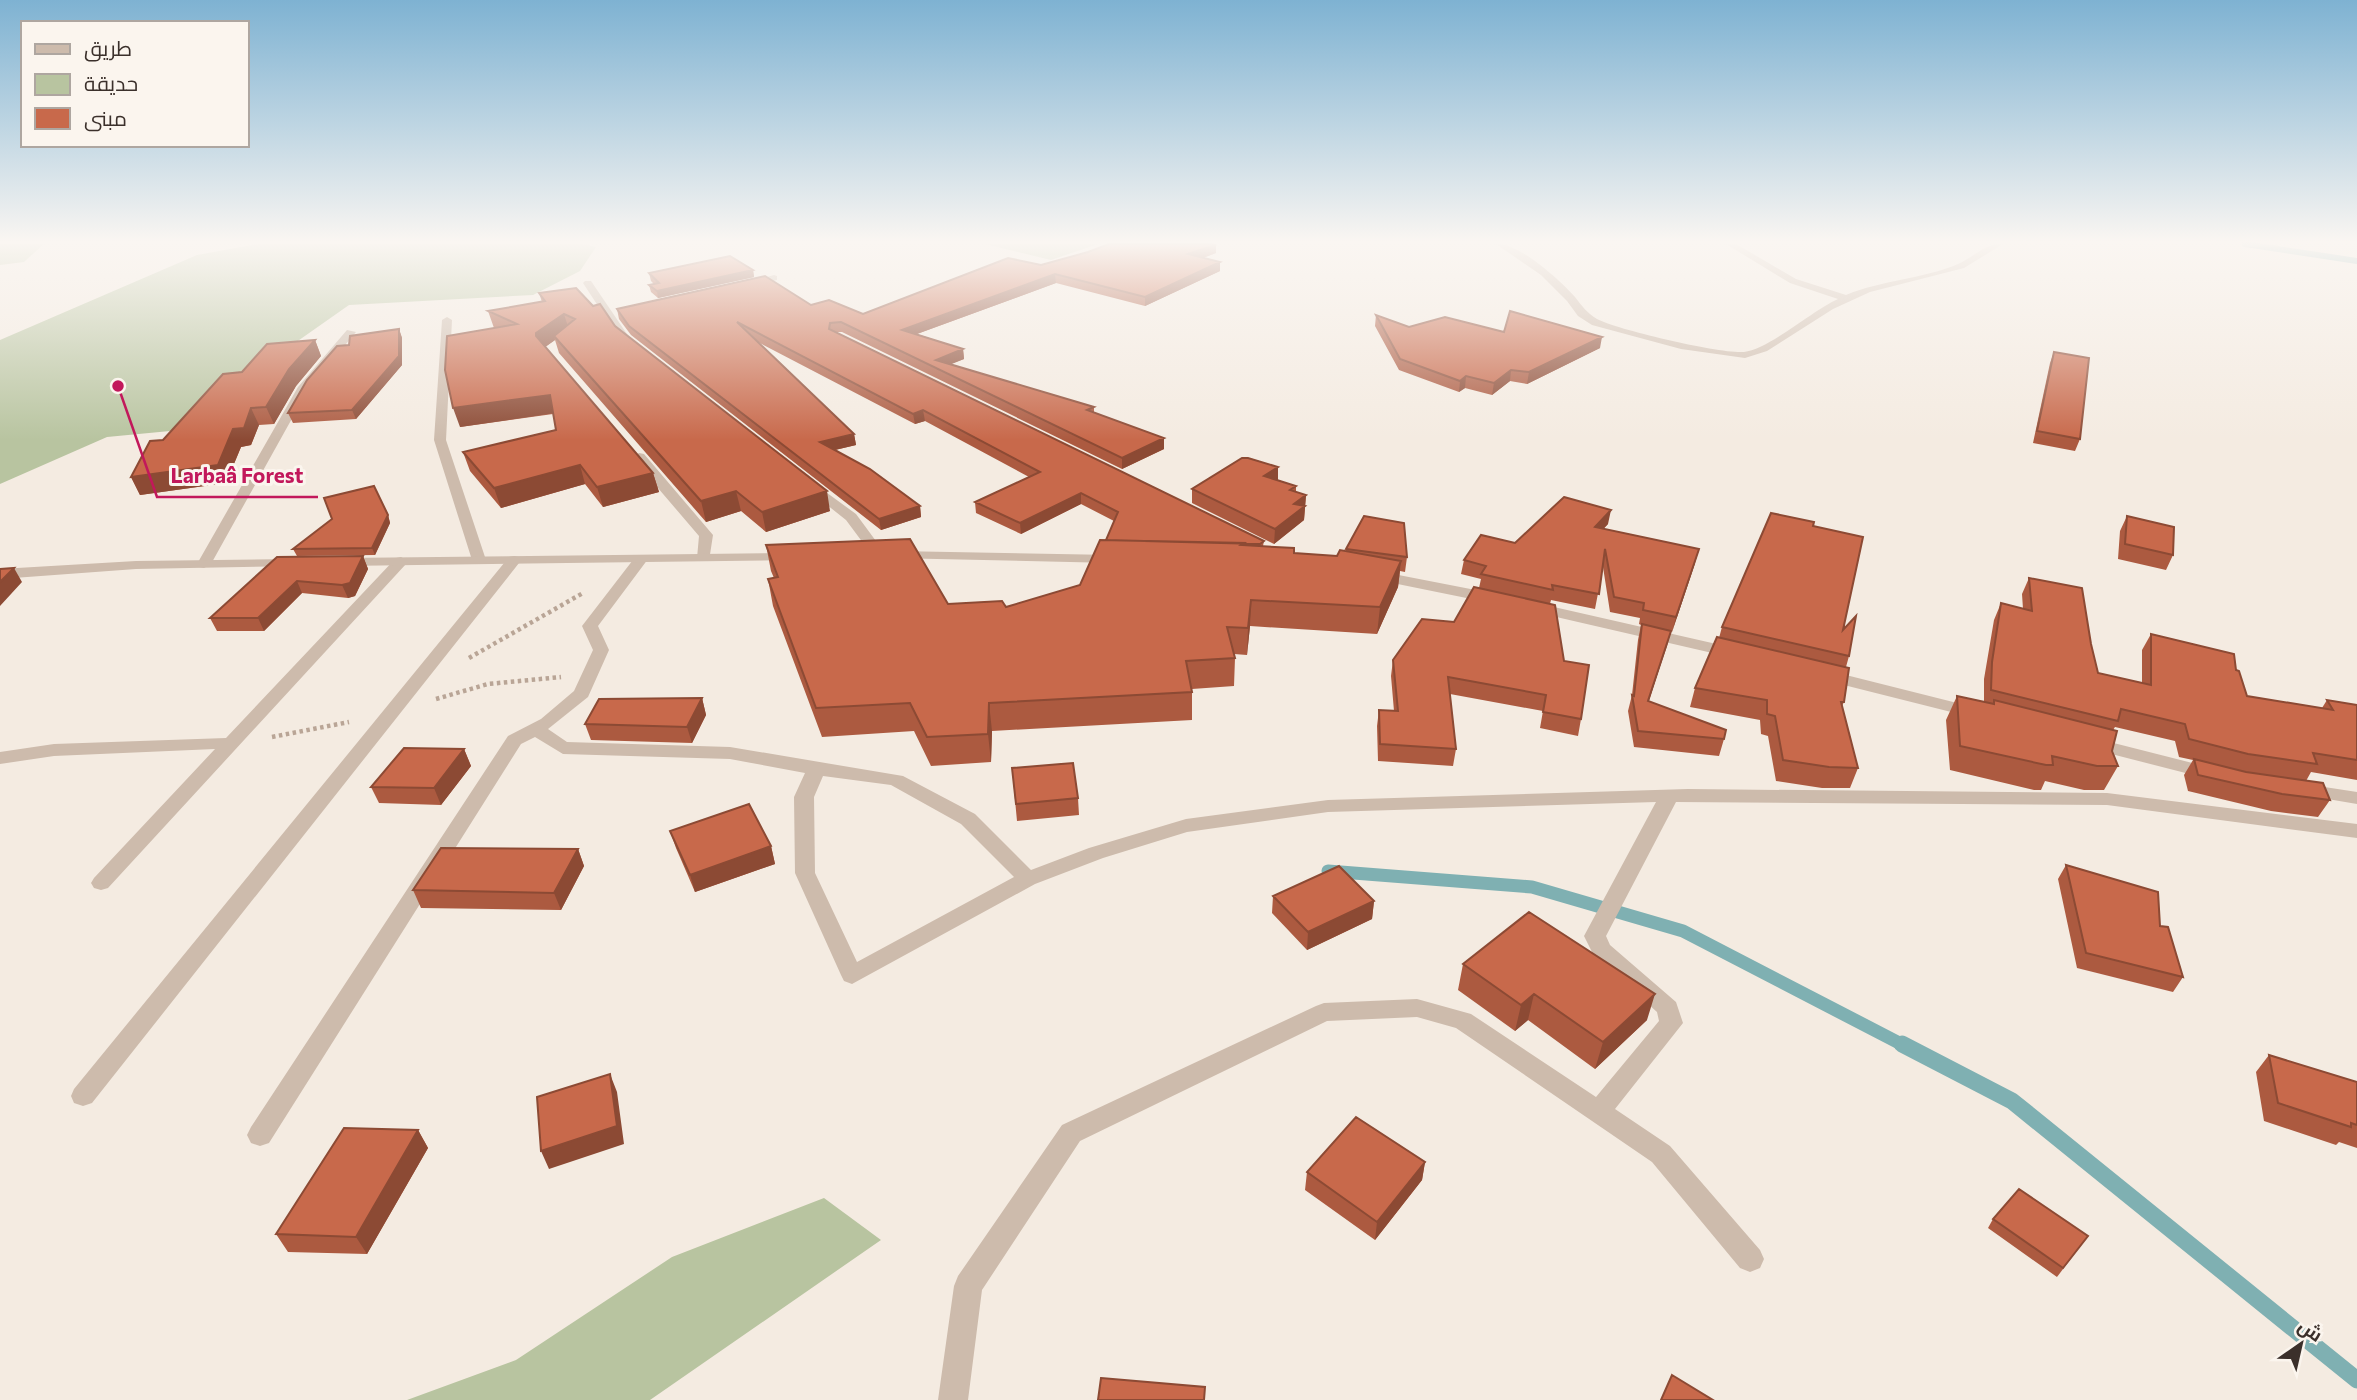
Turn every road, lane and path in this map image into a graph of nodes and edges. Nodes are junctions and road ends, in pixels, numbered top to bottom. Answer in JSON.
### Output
{"nodes":[{"id":1,"x":611,"y":309,"type":"edge"},
{"id":2,"x":1578,"y":309,"type":"edge"},
{"id":3,"x":1825,"y":309,"type":"edge"},
{"id":4,"x":447,"y":320,"type":"dead end"},
{"id":5,"x":351,"y":332,"type":"dead end"},
{"id":6,"x":647,"y":356,"type":"edge"},
{"id":7,"x":628,"y":444,"type":"edge"},
{"id":8,"x":797,"y":475,"type":"edge"},
{"id":9,"x":812,"y":556,"type":"edge"},
{"id":10,"x":853,"y":556,"type":"edge"},
{"id":11,"x":880,"y":556,"type":"junction"},
{"id":12,"x":704,"y":558,"type":"junction"},
{"id":13,"x":640,"y":559,"type":"junction"},
{"id":14,"x":479,"y":560,"type":"junction"},
{"id":15,"x":514,"y":560,"type":"junction"},
{"id":16,"x":1132,"y":560,"type":"edge"},
{"id":17,"x":401,"y":561,"type":"junction"},
{"id":18,"x":204,"y":564,"type":"junction"},
{"id":19,"x":1355,"y":572,"type":"edge"},
{"id":20,"x":0,"y":574,"type":"edge"},
{"id":21,"x":584,"y":593,"type":"dead end"},
{"id":22,"x":1754,"y":657,"type":"edge"},
{"id":23,"x":1806,"y":670,"type":"edge"},
{"id":24,"x":422,"y":675,"type":"junction"},
{"id":25,"x":1994,"y":718,"type":"edge"},
{"id":26,"x":536,"y":729,"type":"junction"},
{"id":27,"x":2075,"y":739,"type":"edge"},
{"id":28,"x":230,"y":743,"type":"junction"},
{"id":29,"x":0,"y":758,"type":"edge"},
{"id":30,"x":816,"y":769,"type":"junction"},
{"id":31,"x":2223,"y":777,"type":"edge"},
{"id":32,"x":2290,"y":788,"type":"edge"},
{"id":33,"x":1669,"y":796,"type":"junction"},
{"id":34,"x":2357,"y":798,"type":"edge"},
{"id":35,"x":2357,"y":831,"type":"edge"},
{"id":36,"x":1028,"y":879,"type":"junction"},
{"id":37,"x":101,"y":883,"type":"dead end"},
{"id":38,"x":83,"y":1096,"type":"dead end"},
{"id":39,"x":1598,"y":1112,"type":"junction"},
{"id":40,"x":260,"y":1135,"type":"dead end"},
{"id":41,"x":1750,"y":1259,"type":"dead end"},
{"id":42,"x":953,"y":1400,"type":"edge"}],
"edges":[{"from":1,"to":6,"type":"street"},
{"from":2,"to":3,"type":"street"},
{"from":4,"to":14,"type":"street"},
{"from":5,"to":18,"type":"street"},
{"from":7,"to":12,"type":"street"},
{"from":8,"to":11,"type":"street"},
{"from":9,"to":12,"type":"street"},
{"from":10,"to":11,"type":"street"},
{"from":11,"to":16,"type":"street"},
{"from":12,"to":13,"type":"street"},
{"from":13,"to":15,"type":"street"},
{"from":13,"to":26,"type":"street"},
{"from":14,"to":15,"type":"street"},
{"from":14,"to":17,"type":"street"},
{"from":15,"to":24,"type":"street"},
{"from":17,"to":18,"type":"street"},
{"from":17,"to":28,"type":"street"},
{"from":18,"to":20,"type":"street"},
{"from":19,"to":22,"type":"street"},
{"from":21,"to":24,"type":"path"},
{"from":23,"to":25,"type":"street"},
{"from":24,"to":38,"type":"street"},
{"from":26,"to":30,"type":"street"},
{"from":26,"to":40,"type":"street"},
{"from":27,"to":31,"type":"street"},
{"from":28,"to":29,"type":"street"},
{"from":28,"to":37,"type":"street"},
{"from":30,"to":36,"type":"street"},
{"from":30,"to":36,"type":"street"},
{"from":32,"to":34,"type":"street"},
{"from":33,"to":35,"type":"street"},
{"from":33,"to":36,"type":"street"},
{"from":33,"to":39,"type":"street"},
{"from":39,"to":41,"type":"street"},
{"from":39,"to":42,"type":"street"}]}
